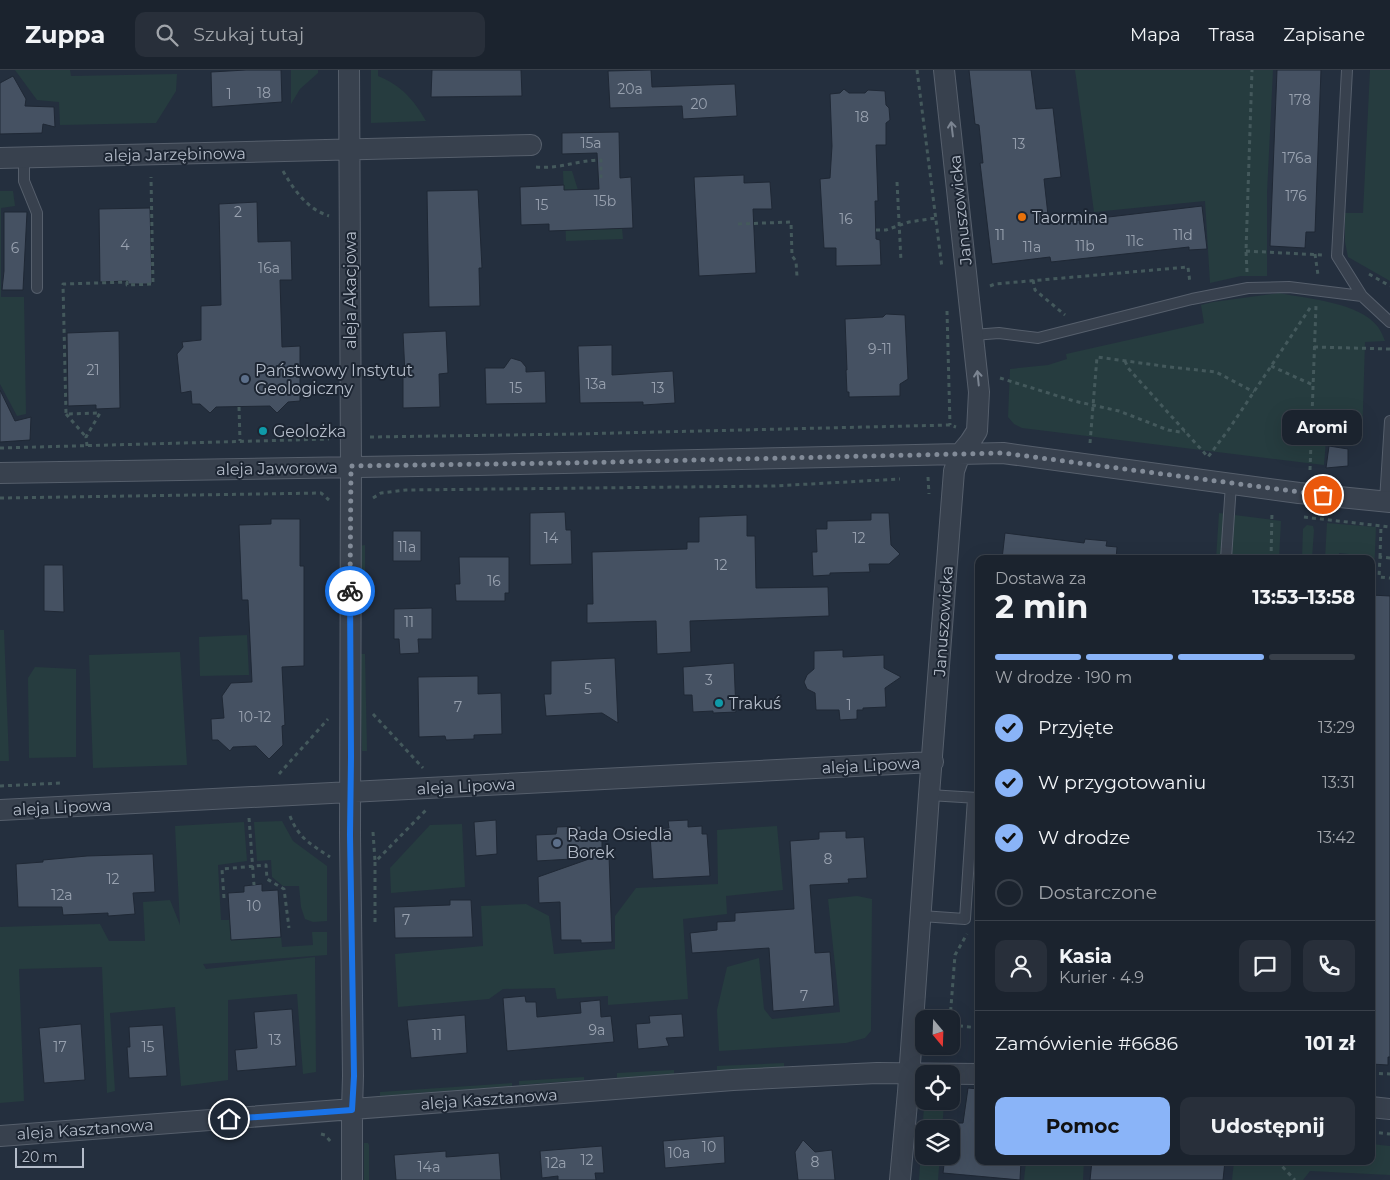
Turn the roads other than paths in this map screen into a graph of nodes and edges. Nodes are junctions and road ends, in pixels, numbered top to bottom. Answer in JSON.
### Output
{"nodes":[{"id":1,"x":349,"y":70,"type":"edge"},
{"id":2,"x":944,"y":70,"type":"edge"},
{"id":3,"x":1347,"y":70,"type":"edge"},
{"id":4,"x":531,"y":145,"type":"dead end"},
{"id":5,"x":350,"y":149,"type":"junction"},
{"id":6,"x":0,"y":158,"type":"edge"},
{"id":7,"x":24,"y":158,"type":"junction"},
{"id":8,"x":37,"y":288,"type":"dead end"},
{"id":9,"x":1362,"y":296,"type":"junction"},
{"id":10,"x":1390,"y":322,"type":"edge"},
{"id":11,"x":973,"y":336,"type":"junction"},
{"id":12,"x":1390,"y":421,"type":"edge"},
{"id":13,"x":960,"y":454,"type":"junction"},
{"id":14,"x":351,"y":466,"type":"junction"},
{"id":15,"x":0,"y":473,"type":"edge"},
{"id":16,"x":1231,"y":484,"type":"junction"},
{"id":17,"x":1387,"y":502,"type":"edge"},
{"id":18,"x":1226,"y":555,"type":"edge"},
{"id":19,"x":932,"y":762,"type":"junction"},
{"id":20,"x":351,"y":792,"type":"junction"},
{"id":21,"x":929,"y":795,"type":"junction"},
{"id":22,"x":975,"y":798,"type":"edge"},
{"id":23,"x":975,"y":809,"type":"edge"},
{"id":24,"x":0,"y":810,"type":"edge"},
{"id":25,"x":921,"y":916,"type":"junction"},
{"id":26,"x":909,"y":1074,"type":"junction"},
{"id":27,"x":975,"y":1074,"type":"edge"},
{"id":28,"x":1375,"y":1107,"type":"edge"},
{"id":29,"x":1390,"y":1109,"type":"edge"},
{"id":30,"x":352,"y":1110,"type":"junction"},
{"id":31,"x":0,"y":1136,"type":"edge"},
{"id":32,"x":352,"y":1180,"type":"edge"},
{"id":33,"x":900,"y":1180,"type":"edge"}],
"edges":[{"from":1,"to":5,"type":"street","name":"aleja Akacjowa"},
{"from":11,"to":2,"type":"street","name":"Januszowicka","one_way":true},
{"from":3,"to":9,"type":"lane"},
{"from":4,"to":5,"type":"street"},
{"from":5,"to":7,"type":"street","name":"aleja Jarzębinowa"},
{"from":5,"to":14,"type":"street","name":"aleja Akacjowa"},
{"from":6,"to":7,"type":"street","name":"aleja Jarzębinowa"},
{"from":7,"to":8,"type":"lane"},
{"from":9,"to":10,"type":"lane"},
{"from":9,"to":11,"type":"lane"},
{"from":13,"to":11,"type":"street","name":"Januszowicka","one_way":true},
{"from":12,"to":17,"type":"lane"},
{"from":13,"to":14,"type":"street","name":"aleja Jaworowa"},
{"from":13,"to":16,"type":"street","name":"aleja Jaworowa"},
{"from":13,"to":19,"type":"street","name":"Januszowicka"},
{"from":14,"to":15,"type":"street","name":"aleja Jaworowa"},
{"from":14,"to":20,"type":"street","name":"aleja Akacjowa"},
{"from":16,"to":17,"type":"street","name":"aleja Jaworowa"},
{"from":16,"to":18,"type":"lane"},
{"from":19,"to":20,"type":"street","name":"aleja Lipowa"},
{"from":19,"to":21,"type":"street","name":"Januszowicka"},
{"from":20,"to":24,"type":"street","name":"aleja Lipowa"},
{"from":20,"to":30,"type":"street","name":"aleja Akacjowa"},
{"from":21,"to":22,"type":"lane"},
{"from":21,"to":25,"type":"street","name":"Januszowicka"},
{"from":23,"to":25,"type":"lane"},
{"from":25,"to":26,"type":"street","name":"Januszowicka"},
{"from":26,"to":27,"type":"street","name":"aleja Kasztanowa"},
{"from":26,"to":30,"type":"street","name":"aleja Kasztanowa"},
{"from":26,"to":33,"type":"street","name":"Januszowicka"},
{"from":28,"to":29,"type":"street"},
{"from":30,"to":31,"type":"street","name":"aleja Kasztanowa"},
{"from":30,"to":32,"type":"street","name":"aleja Akacjowa"}]}
